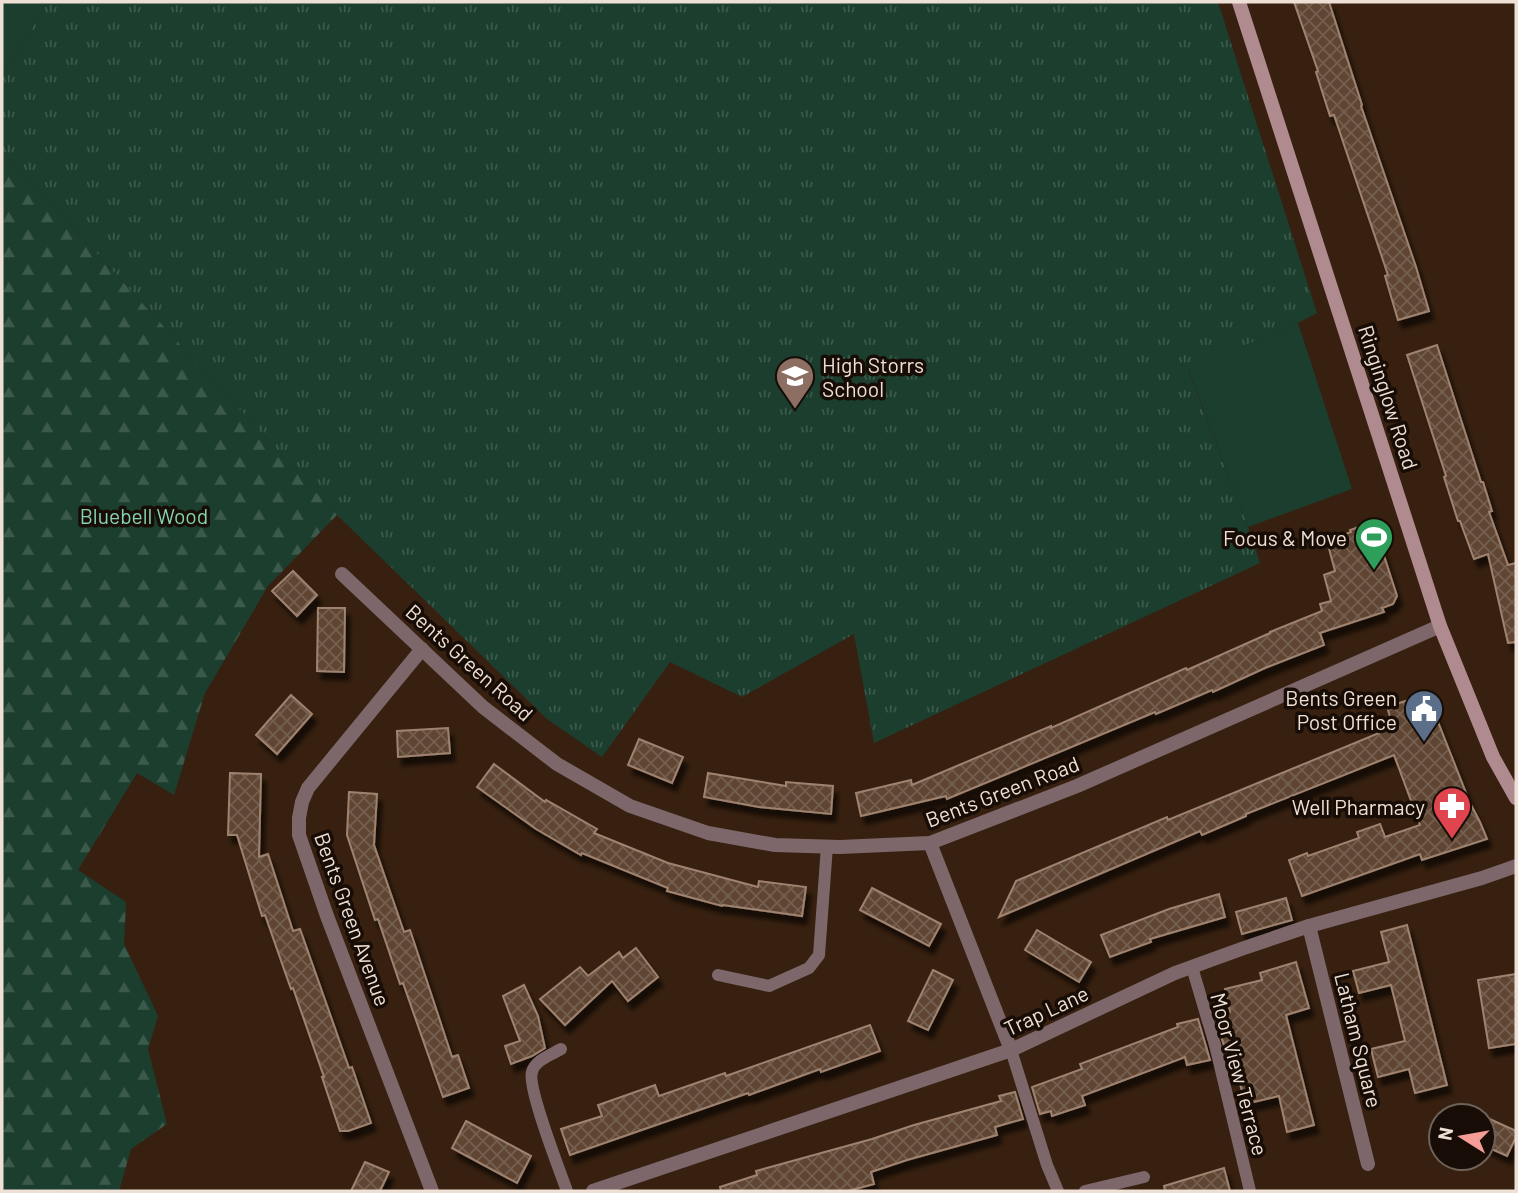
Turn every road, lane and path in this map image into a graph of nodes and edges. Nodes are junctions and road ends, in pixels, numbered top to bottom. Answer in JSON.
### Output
{"nodes":[{"id":1,"x":1239,"y":2,"type":"edge"},
{"id":2,"x":342,"y":574,"type":"dead end"},
{"id":3,"x":1440,"y":626,"type":"junction"},
{"id":4,"x":422,"y":649,"type":"junction"},
{"id":5,"x":1516,"y":798,"type":"edge"},
{"id":6,"x":930,"y":843,"type":"junction"},
{"id":7,"x":827,"y":846,"type":"junction"},
{"id":8,"x":1516,"y":866,"type":"edge"},
{"id":9,"x":1309,"y":926,"type":"junction"},
{"id":10,"x":1192,"y":967,"type":"junction"},
{"id":11,"x":718,"y":975,"type":"dead end"},
{"id":12,"x":561,"y":1049,"type":"dead end"},
{"id":13,"x":1011,"y":1049,"type":"junction"},
{"id":14,"x":1368,"y":1164,"type":"dead end"},
{"id":15,"x":1144,"y":1177,"type":"dead end"},
{"id":16,"x":432,"y":1191,"type":"edge"},
{"id":17,"x":566,"y":1191,"type":"edge"},
{"id":18,"x":593,"y":1191,"type":"edge"},
{"id":19,"x":1058,"y":1191,"type":"edge"},
{"id":20,"x":1085,"y":1191,"type":"edge"},
{"id":21,"x":1250,"y":1191,"type":"edge"}],
"edges":[{"from":1,"to":3,"type":"street","name":"Ringinglow Road"},
{"from":2,"to":4,"type":"street","name":"Bents Green Road"},
{"from":3,"to":5,"type":"street","name":"Ringinglow Road"},
{"from":3,"to":6,"type":"street","name":"Bents Green Road"},
{"from":4,"to":7,"type":"street","name":"Bents Green Road"},
{"from":4,"to":16,"type":"street","name":"Bents Green Avenue"},
{"from":6,"to":7,"type":"street","name":"Bents Green Road"},
{"from":6,"to":13,"type":"street"},
{"from":7,"to":11,"type":"lane"},
{"from":8,"to":9,"type":"street","name":"Trap Lane"},
{"from":9,"to":10,"type":"street","name":"Trap Lane"},
{"from":9,"to":14,"type":"street","name":"Latham Square"},
{"from":10,"to":13,"type":"street","name":"Trap Lane"},
{"from":10,"to":21,"type":"lane","name":"Moor View Terrace"},
{"from":12,"to":17,"type":"lane"},
{"from":13,"to":18,"type":"street","name":"Trap Lane"},
{"from":13,"to":19,"type":"lane"},
{"from":15,"to":20,"type":"lane"}]}
